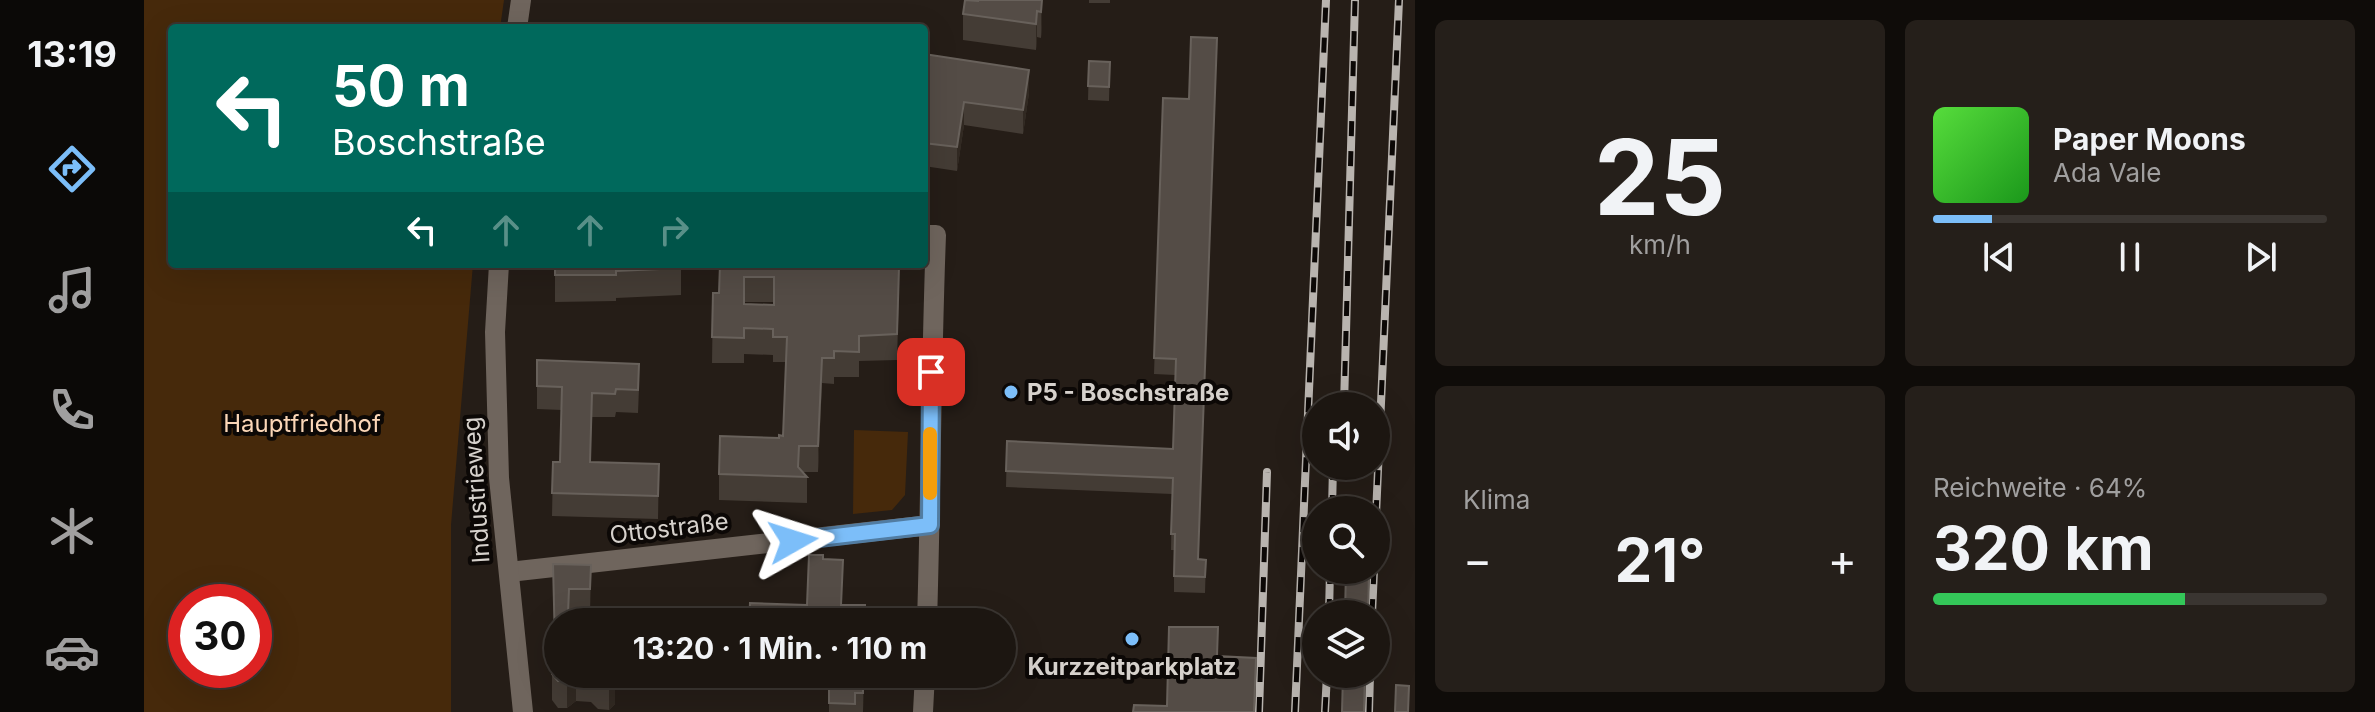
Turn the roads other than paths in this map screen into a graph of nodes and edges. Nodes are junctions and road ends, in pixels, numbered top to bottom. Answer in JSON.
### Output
{"nodes":[{"id":1,"x":521,"y":0,"type":"edge"},
{"id":2,"x":518,"y":24,"type":"edge"},
{"id":3,"x":930,"y":235,"type":"edge"},
{"id":4,"x":499,"y":268,"type":"edge"},
{"id":5,"x":930,"y":525,"type":"junction"},
{"id":6,"x":509,"y":572,"type":"junction"},
{"id":7,"x":927,"y":608,"type":"edge"},
{"id":8,"x":924,"y":688,"type":"edge"},
{"id":9,"x":523,"y":712,"type":"edge"},
{"id":10,"x":923,"y":712,"type":"edge"}],
"edges":[{"from":1,"to":2,"type":"street"},
{"from":3,"to":5,"type":"street"},
{"from":4,"to":6,"type":"street","name":"Industrieweg"},
{"from":5,"to":6,"type":"street","name":"Ottostraße"},
{"from":5,"to":7,"type":"street"},
{"from":6,"to":9,"type":"street","name":"Industrieweg"},
{"from":8,"to":10,"type":"street"}]}
